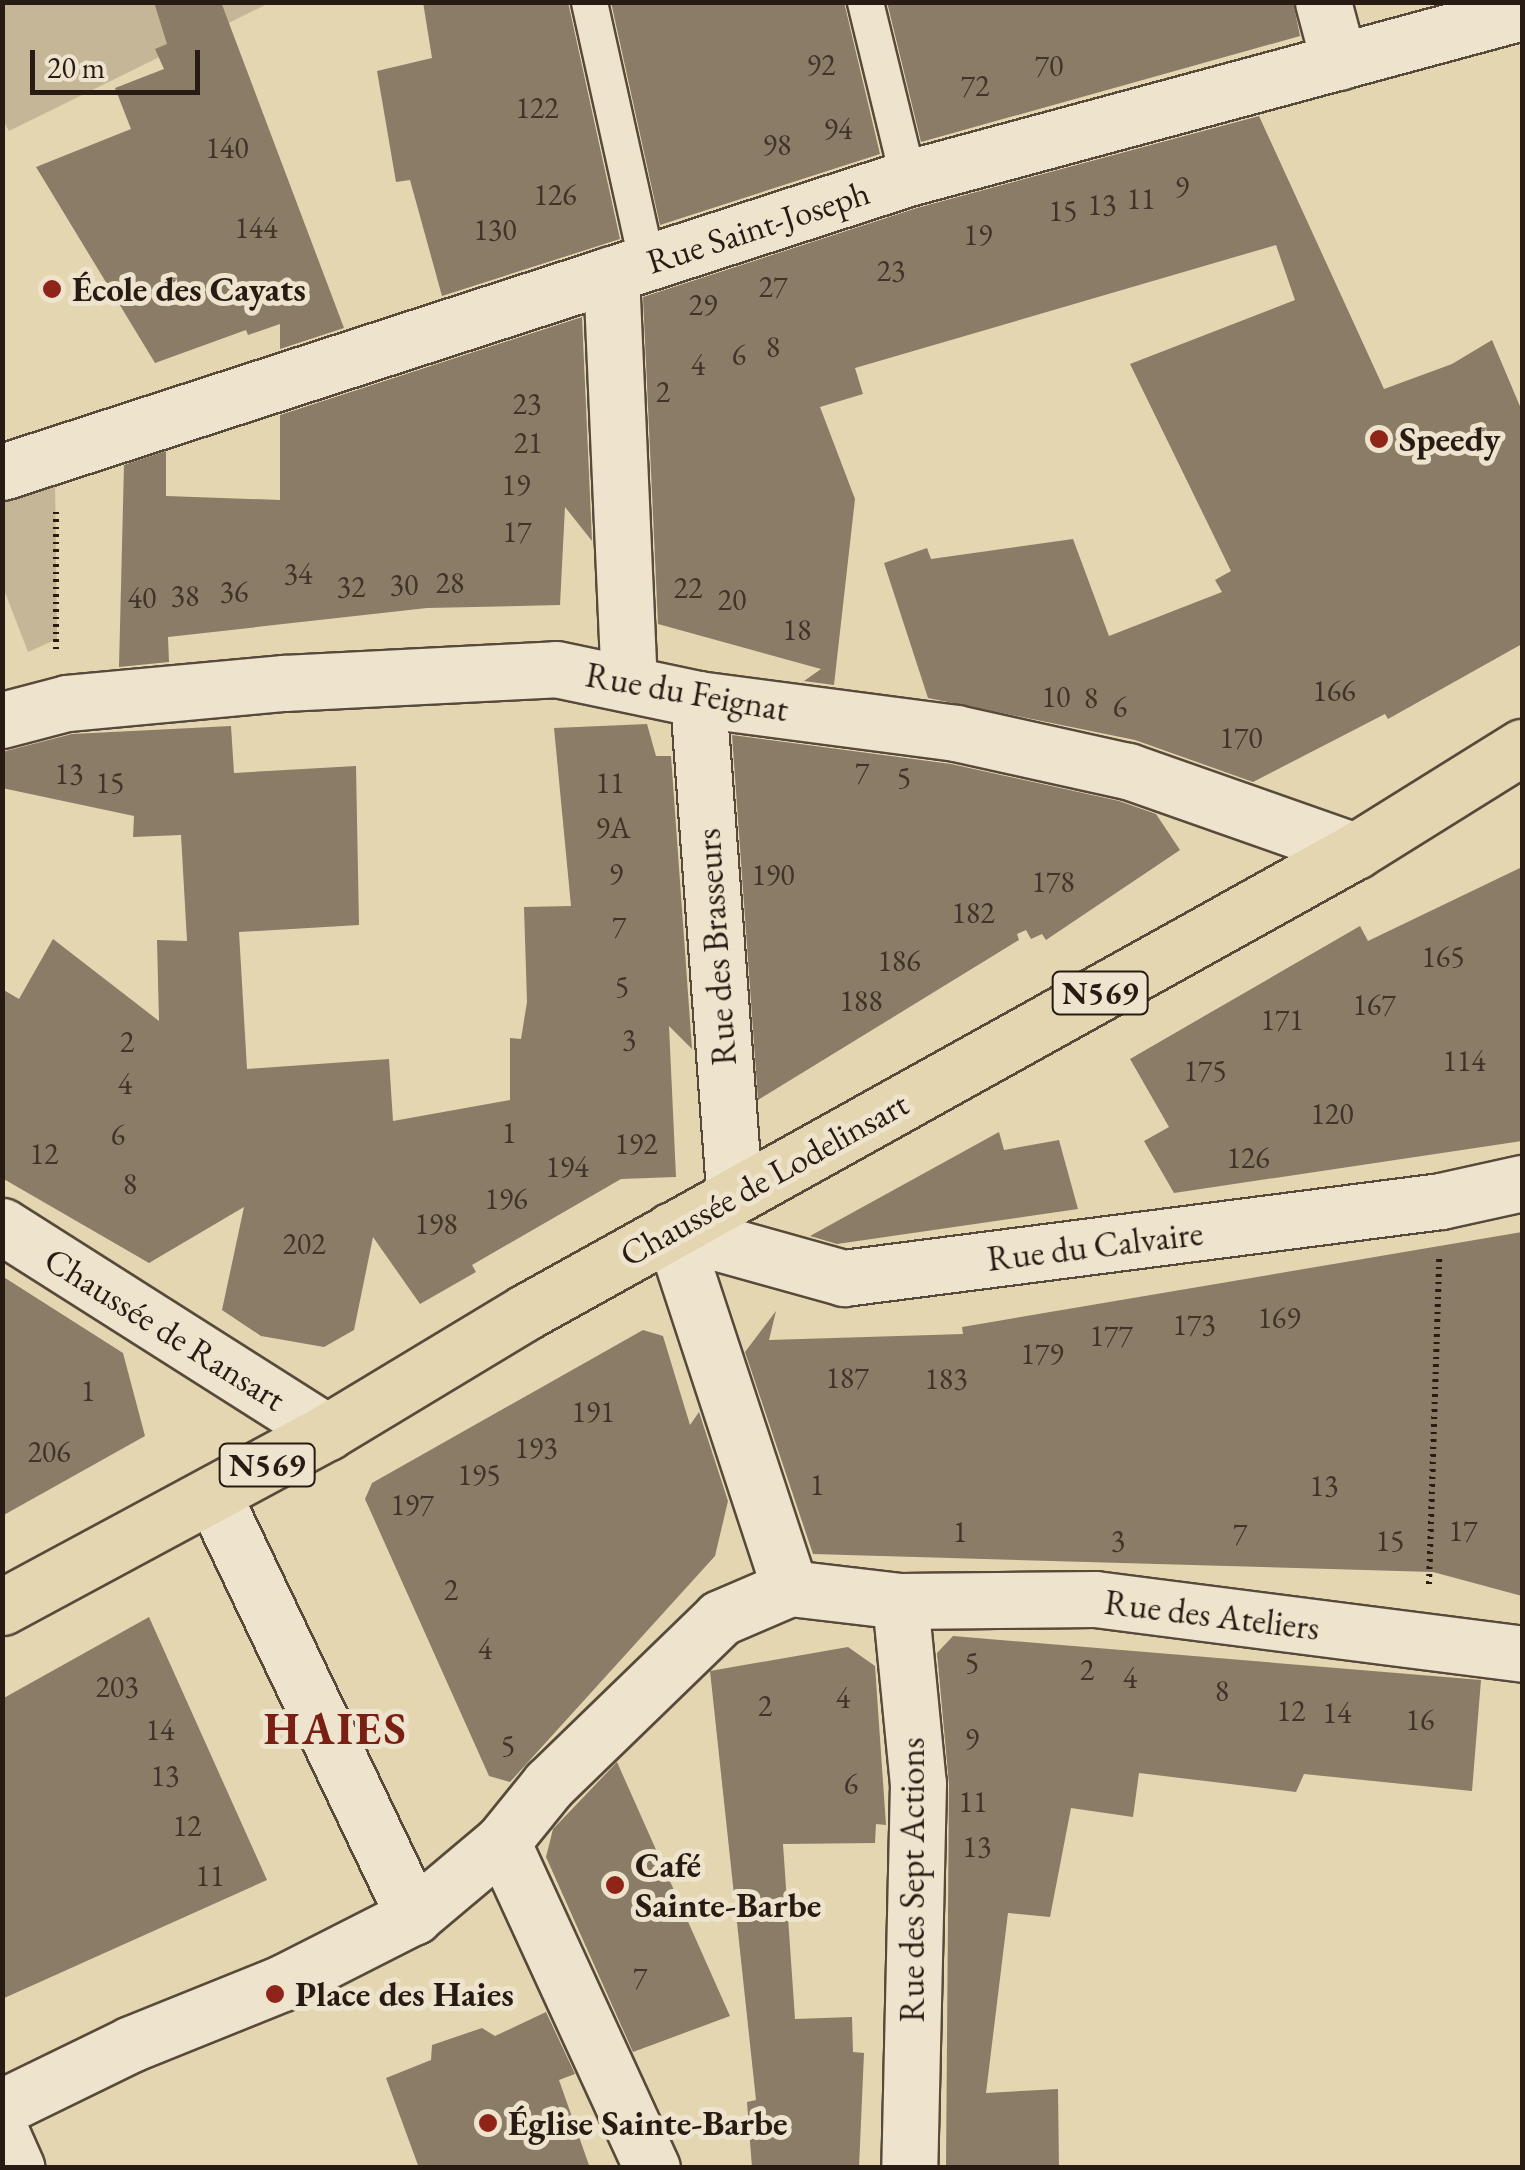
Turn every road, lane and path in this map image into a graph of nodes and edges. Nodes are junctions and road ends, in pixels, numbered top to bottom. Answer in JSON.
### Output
{"nodes":[{"id":1,"x":589,"y":2,"type":"edge"},
{"id":2,"x":865,"y":2,"type":"edge"},
{"id":3,"x":1323,"y":2,"type":"edge"},
{"id":4,"x":1522,"y":12,"type":"edge"},
{"id":5,"x":1339,"y":62,"type":"junction"},
{"id":6,"x":908,"y":178,"type":"junction"},
{"id":7,"x":629,"y":268,"type":"junction"},
{"id":8,"x":55,"y":455,"type":"junction"},
{"id":9,"x":2,"y":472,"type":"edge"},
{"id":10,"x":630,"y":680,"type":"junction"},
{"id":11,"x":698,"y":699,"type":"junction"},
{"id":12,"x":56,"y":706,"type":"junction"},
{"id":13,"x":2,"y":720,"type":"edge"},
{"id":14,"x":1520,"y":754,"type":"edge"},
{"id":15,"x":1355,"y":851,"type":"junction"},
{"id":16,"x":1522,"y":1183,"type":"edge"},
{"id":17,"x":734,"y":1196,"type":"junction"},
{"id":18,"x":1441,"y":1201,"type":"junction"},
{"id":19,"x":2,"y":1226,"type":"edge"},
{"id":20,"x":672,"y":1230,"type":"junction"},
{"id":21,"x":327,"y":1432,"type":"junction"},
{"id":22,"x":213,"y":1495,"type":"junction"},
{"id":23,"x":790,"y":1588,"type":"junction"},
{"id":24,"x":900,"y":1601,"type":"junction"},
{"id":25,"x":2,"y":1607,"type":"edge"},
{"id":26,"x":1427,"y":1642,"type":"junction"},
{"id":27,"x":1522,"y":1654,"type":"edge"},
{"id":28,"x":502,"y":1842,"type":"junction"},
{"id":29,"x":414,"y":1916,"type":"junction"},
{"id":30,"x":2,"y":2107,"type":"edge"},
{"id":31,"x":2,"y":2135,"type":"edge"},
{"id":32,"x":17,"y":2168,"type":"edge"},
{"id":33,"x":652,"y":2168,"type":"edge"},
{"id":34,"x":908,"y":2168,"type":"edge"}],
"edges":[{"from":1,"to":7,"type":"lane"},
{"from":2,"to":6,"type":"lane"},
{"from":3,"to":5,"type":"street"},
{"from":4,"to":5,"type":"street","name":"Rue Saint-Joseph"},
{"from":5,"to":6,"type":"street","name":"Rue Saint-Joseph"},
{"from":6,"to":7,"type":"street","name":"Rue Saint-Joseph"},
{"from":7,"to":8,"type":"street","name":"Rue Saint-Joseph"},
{"from":7,"to":10,"type":"street"},
{"from":8,"to":9,"type":"street","name":"Rue Saint-Joseph"},
{"from":8,"to":12,"type":"path"},
{"from":10,"to":11,"type":"street","name":"Rue du Feignat"},
{"from":10,"to":12,"type":"street","name":"Rue du Feignat"},
{"from":11,"to":15,"type":"street","name":"Rue du Feignat"},
{"from":11,"to":17,"type":"street","name":"Rue des Brasseurs"},
{"from":12,"to":13,"type":"street","name":"Rue du Feignat"},
{"from":14,"to":15,"type":"main road","name":"Chaussée de Lodelinsart","number":"N569"},
{"from":15,"to":17,"type":"main road","name":"Chaussée de Lodelinsart","number":"N569"},
{"from":16,"to":18,"type":"street","name":"Rue du Calvaire"},
{"from":17,"to":20,"type":"main road","name":"Chaussée de Lodelinsart","number":"N569"},
{"from":18,"to":20,"type":"street","name":"Rue du Calvaire"},
{"from":18,"to":26,"type":"path"},
{"from":19,"to":21,"type":"street","name":"Chaussée de Ransart"},
{"from":20,"to":21,"type":"main road","name":"Chaussée de Lodelinsart","number":"N569"},
{"from":20,"to":23,"type":"street"},
{"from":21,"to":22,"type":"main road","name":"Chaussée de Lodelinsart","number":"N569"},
{"from":22,"to":25,"type":"main road","name":"Chaussée de Lodelinsart","number":"N569"},
{"from":22,"to":29,"type":"street"},
{"from":23,"to":24,"type":"street"},
{"from":23,"to":28,"type":"street"},
{"from":24,"to":26,"type":"street","name":"Rue des Ateliers"},
{"from":24,"to":34,"type":"street","name":"Rue des Sept Actions"},
{"from":26,"to":27,"type":"street","name":"Rue des Ateliers"},
{"from":28,"to":29,"type":"street"},
{"from":28,"to":33,"type":"street"},
{"from":29,"to":30,"type":"street"},
{"from":31,"to":32,"type":"street"}]}
